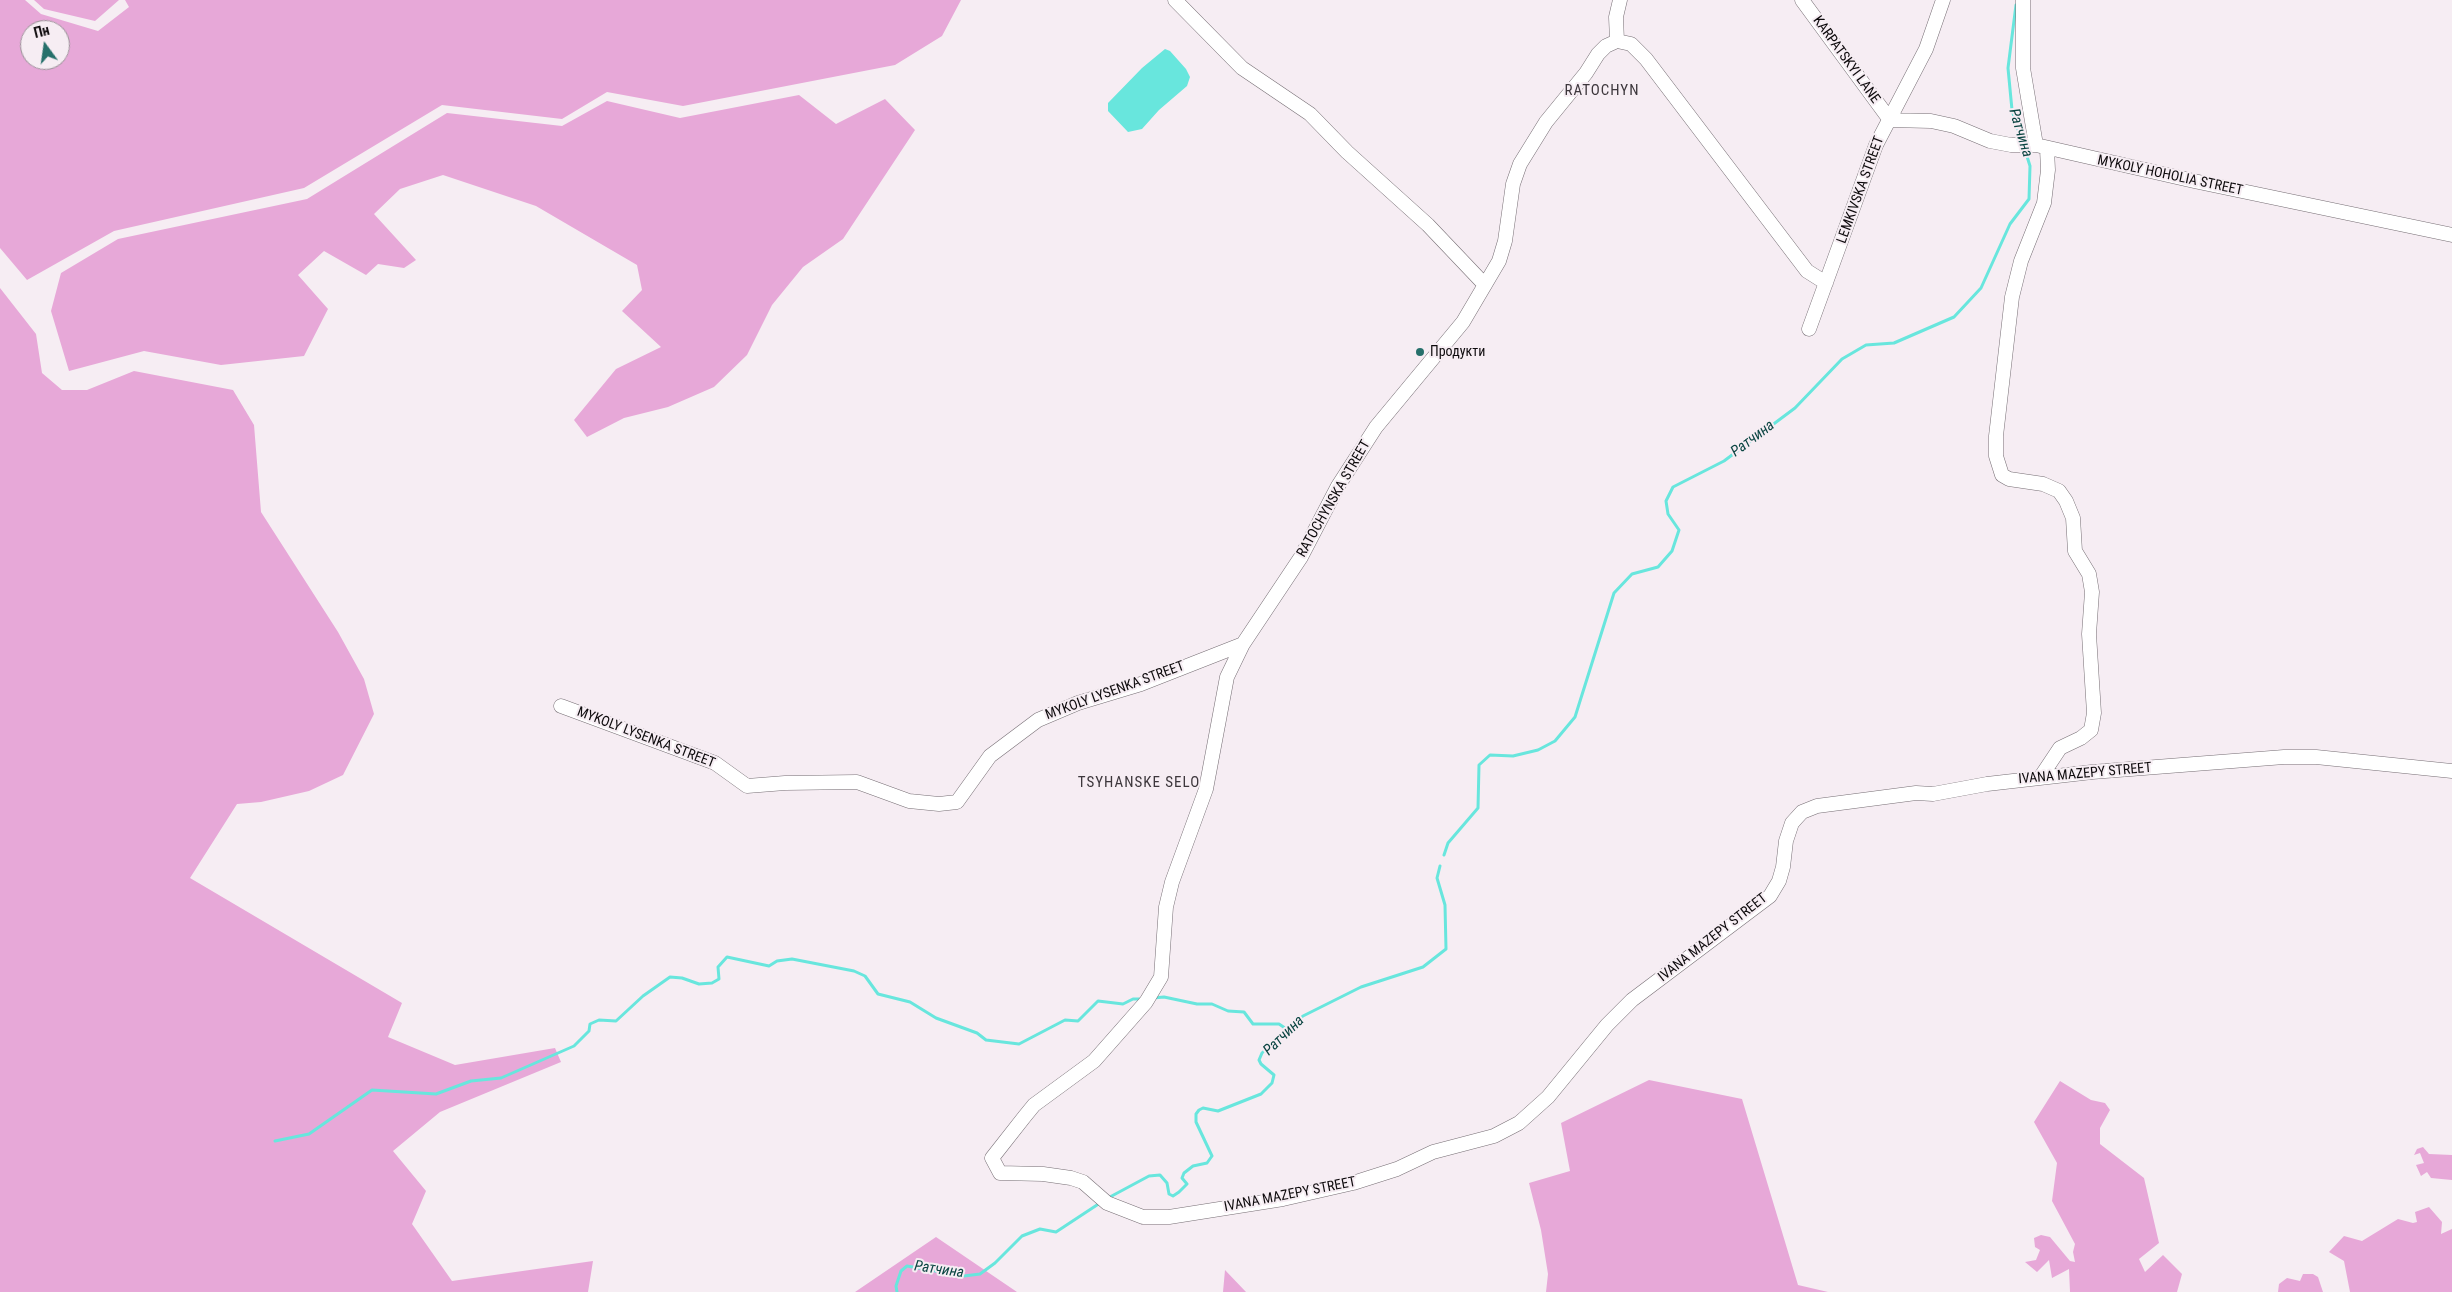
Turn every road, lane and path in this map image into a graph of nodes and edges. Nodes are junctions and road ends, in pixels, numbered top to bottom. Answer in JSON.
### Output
{"nodes":[{"id":1,"x":1175,"y":0,"type":"edge"},
{"id":2,"x":1620,"y":0,"type":"edge"},
{"id":3,"x":1802,"y":0,"type":"edge"},
{"id":4,"x":1943,"y":0,"type":"edge"},
{"id":5,"x":2023,"y":0,"type":"edge"},
{"id":6,"x":1617,"y":41,"type":"junction"},
{"id":7,"x":1890,"y":120,"type":"junction"},
{"id":8,"x":2036,"y":146,"type":"junction"},
{"id":9,"x":2452,"y":235,"type":"edge"},
{"id":10,"x":1826,"y":283,"type":"junction"},
{"id":11,"x":1485,"y":285,"type":"junction"},
{"id":12,"x":1809,"y":329,"type":"dead end"},
{"id":13,"x":1243,"y":644,"type":"junction"},
{"id":14,"x":561,"y":706,"type":"dead end"},
{"id":15,"x":2452,"y":771,"type":"edge"},
{"id":16,"x":2040,"y":778,"type":"junction"},
{"id":17,"x":1083,"y":1182,"type":"joint"}],
"edges":[{"from":1,"to":11,"type":"street"},
{"from":2,"to":6,"type":"street"},
{"from":3,"to":7,"type":"street","name":"KARPATSKYI LANE"},
{"from":4,"to":7,"type":"street","name":"LEMKIVSKA STREET"},
{"from":5,"to":8,"type":"street"},
{"from":6,"to":10,"type":"street"},
{"from":6,"to":11,"type":"street","name":"RATOCHYNSKA STREET"},
{"from":7,"to":8,"type":"street","name":"MYKOLY HOHOLIA STREET"},
{"from":7,"to":10,"type":"street","name":"LEMKIVSKA STREET"},
{"from":8,"to":9,"type":"street","name":"MYKOLY HOHOLIA STREET"},
{"from":8,"to":16,"type":"street"},
{"from":10,"to":12,"type":"street","name":"LEMKIVSKA STREET"},
{"from":11,"to":13,"type":"street","name":"RATOCHYNSKA STREET"},
{"from":13,"to":14,"type":"street","name":"MYKOLY LYSENKA STREET"},
{"from":13,"to":17,"type":"street","name":"RATOCHYNSKA STREET"},
{"from":15,"to":16,"type":"street","name":"IVANA MAZEPY STREET"},
{"from":16,"to":17,"type":"street","name":"IVANA MAZEPY STREET"}]}
